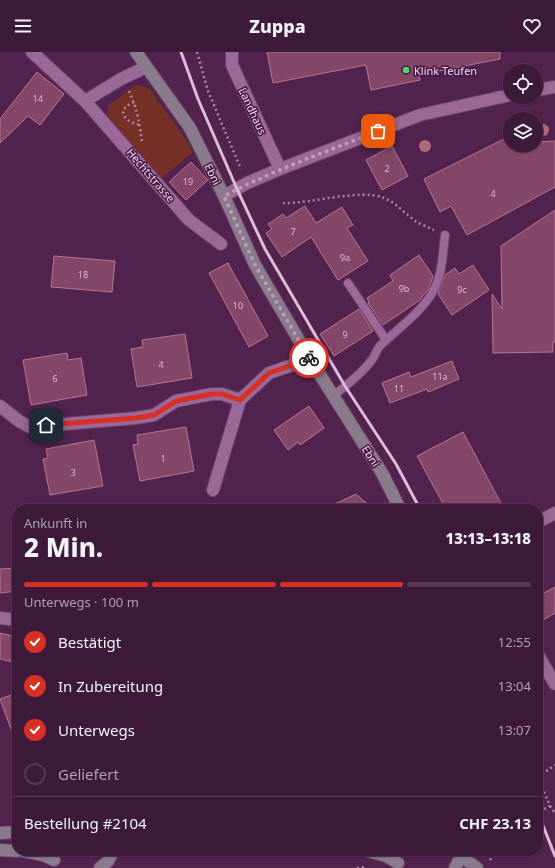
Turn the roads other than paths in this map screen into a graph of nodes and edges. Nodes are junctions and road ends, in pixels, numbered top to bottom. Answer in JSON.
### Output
{"nodes":[{"id":1,"x":32,"y":52,"type":"edge"},
{"id":2,"x":136,"y":52,"type":"edge"},
{"id":3,"x":232,"y":52,"type":"edge"},
{"id":4,"x":146,"y":67,"type":"junction"},
{"id":5,"x":555,"y":87,"type":"edge"},
{"id":6,"x":543,"y":89,"type":"edge"},
{"id":7,"x":503,"y":97,"type":"edge"},
{"id":8,"x":85,"y":101,"type":"junction"},
{"id":9,"x":280,"y":169,"type":"junction"},
{"id":10,"x":224,"y":196,"type":"junction"},
{"id":11,"x":445,"y":235,"type":"road end"},
{"id":12,"x":221,"y":244,"type":"dead end"},
{"id":13,"x":348,"y":283,"type":"dead end"},
{"id":14,"x":386,"y":340,"type":"junction"},
{"id":15,"x":310,"y":359,"type":"junction"},
{"id":16,"x":333,"y":396,"type":"junction"},
{"id":17,"x":240,"y":400,"type":"junction"},
{"id":18,"x":0,"y":406,"type":"edge"},
{"id":19,"x":213,"y":490,"type":"dead end"},
{"id":20,"x":398,"y":504,"type":"edge"},
{"id":21,"x":555,"y":513,"type":"edge"},
{"id":22,"x":543,"y":519,"type":"edge"},
{"id":23,"x":0,"y":618,"type":"edge"},
{"id":24,"x":12,"y":619,"type":"edge"},
{"id":25,"x":543,"y":664,"type":"edge"},
{"id":26,"x":555,"y":684,"type":"edge"},
{"id":27,"x":12,"y":832,"type":"edge"},
{"id":28,"x":0,"y":833,"type":"edge"},
{"id":29,"x":0,"y":850,"type":"edge"},
{"id":30,"x":12,"y":850,"type":"edge"},
{"id":31,"x":46,"y":856,"type":"edge"},
{"id":32,"x":110,"y":856,"type":"edge"},
{"id":33,"x":386,"y":856,"type":"edge"},
{"id":34,"x":461,"y":856,"type":"edge"},
{"id":35,"x":467,"y":856,"type":"edge"},
{"id":36,"x":56,"y":860,"type":"edge"},
{"id":37,"x":400,"y":865,"type":"edge"},
{"id":38,"x":482,"y":866,"type":"edge"},
{"id":39,"x":100,"y":868,"type":"edge"},
{"id":40,"x":455,"y":868,"type":"edge"}],
"edges":[{"from":1,"to":8,"type":"street","name":"Hechtstrasse"},
{"from":2,"to":4,"type":"main road","name":"Ebni"},
{"from":3,"to":9,"type":"street","name":"Landhaus"},
{"from":4,"to":8,"type":"street"},
{"from":4,"to":10,"type":"main road","name":"Ebni"},
{"from":5,"to":6,"type":"street"},
{"from":7,"to":9,"type":"street"},
{"from":8,"to":12,"type":"street","name":"Hechtstrasse"},
{"from":9,"to":10,"type":"street"},
{"from":10,"to":15,"type":"main road","name":"Ebni"},
{"from":11,"to":14,"type":"lane"},
{"from":13,"to":14,"type":"lane"},
{"from":14,"to":16,"type":"lane"},
{"from":15,"to":16,"type":"main road","name":"Ebni"},
{"from":15,"to":17,"type":"street"},
{"from":16,"to":20,"type":"main road","name":"Ebni"},
{"from":17,"to":18,"type":"street"},
{"from":17,"to":19,"type":"street"},
{"from":21,"to":22,"type":"street"},
{"from":23,"to":24,"type":"street"},
{"from":25,"to":26,"type":"street"},
{"from":27,"to":28,"type":"main road"},
{"from":29,"to":30,"type":"main road"},
{"from":31,"to":36,"type":"main road"},
{"from":32,"to":39,"type":"main road"},
{"from":33,"to":37,"type":"main road"},
{"from":34,"to":40,"type":"main road"},
{"from":35,"to":38,"type":"main road"}]}
